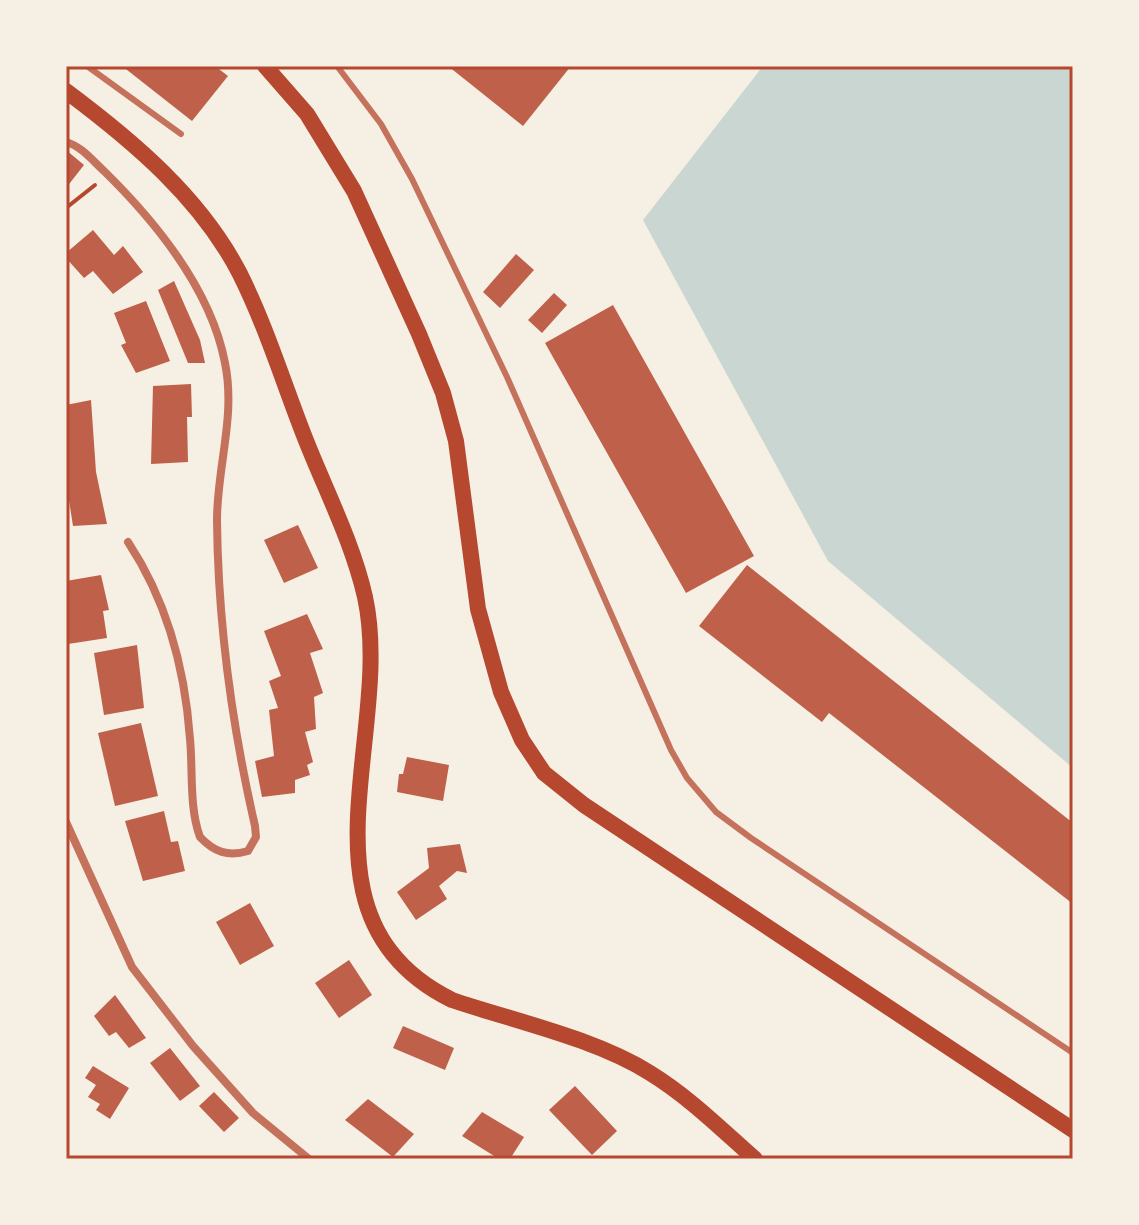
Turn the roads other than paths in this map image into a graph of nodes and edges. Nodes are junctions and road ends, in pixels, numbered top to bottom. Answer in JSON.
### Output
{"nodes":[{"id":1,"x":87,"y":66,"type":"edge"},
{"id":2,"x":265,"y":66,"type":"edge"},
{"id":3,"x":337,"y":66,"type":"edge"},
{"id":4,"x":66,"y":91,"type":"edge"},
{"id":5,"x":181,"y":134,"type":"dead end"},
{"id":6,"x":66,"y":142,"type":"edge"},
{"id":7,"x":128,"y":542,"type":"dead end"},
{"id":8,"x":66,"y":822,"type":"edge"},
{"id":9,"x":1073,"y":1053,"type":"edge"},
{"id":10,"x":1073,"y":1130,"type":"edge"},
{"id":11,"x":309,"y":1159,"type":"edge"},
{"id":12,"x":755,"y":1159,"type":"edge"}],
"edges":[{"from":1,"to":5,"type":"lane"},
{"from":2,"to":10,"type":"main road"},
{"from":3,"to":9,"type":"lane"},
{"from":4,"to":12,"type":"main road"},
{"from":6,"to":7,"type":"street"},
{"from":8,"to":11,"type":"street"}]}
